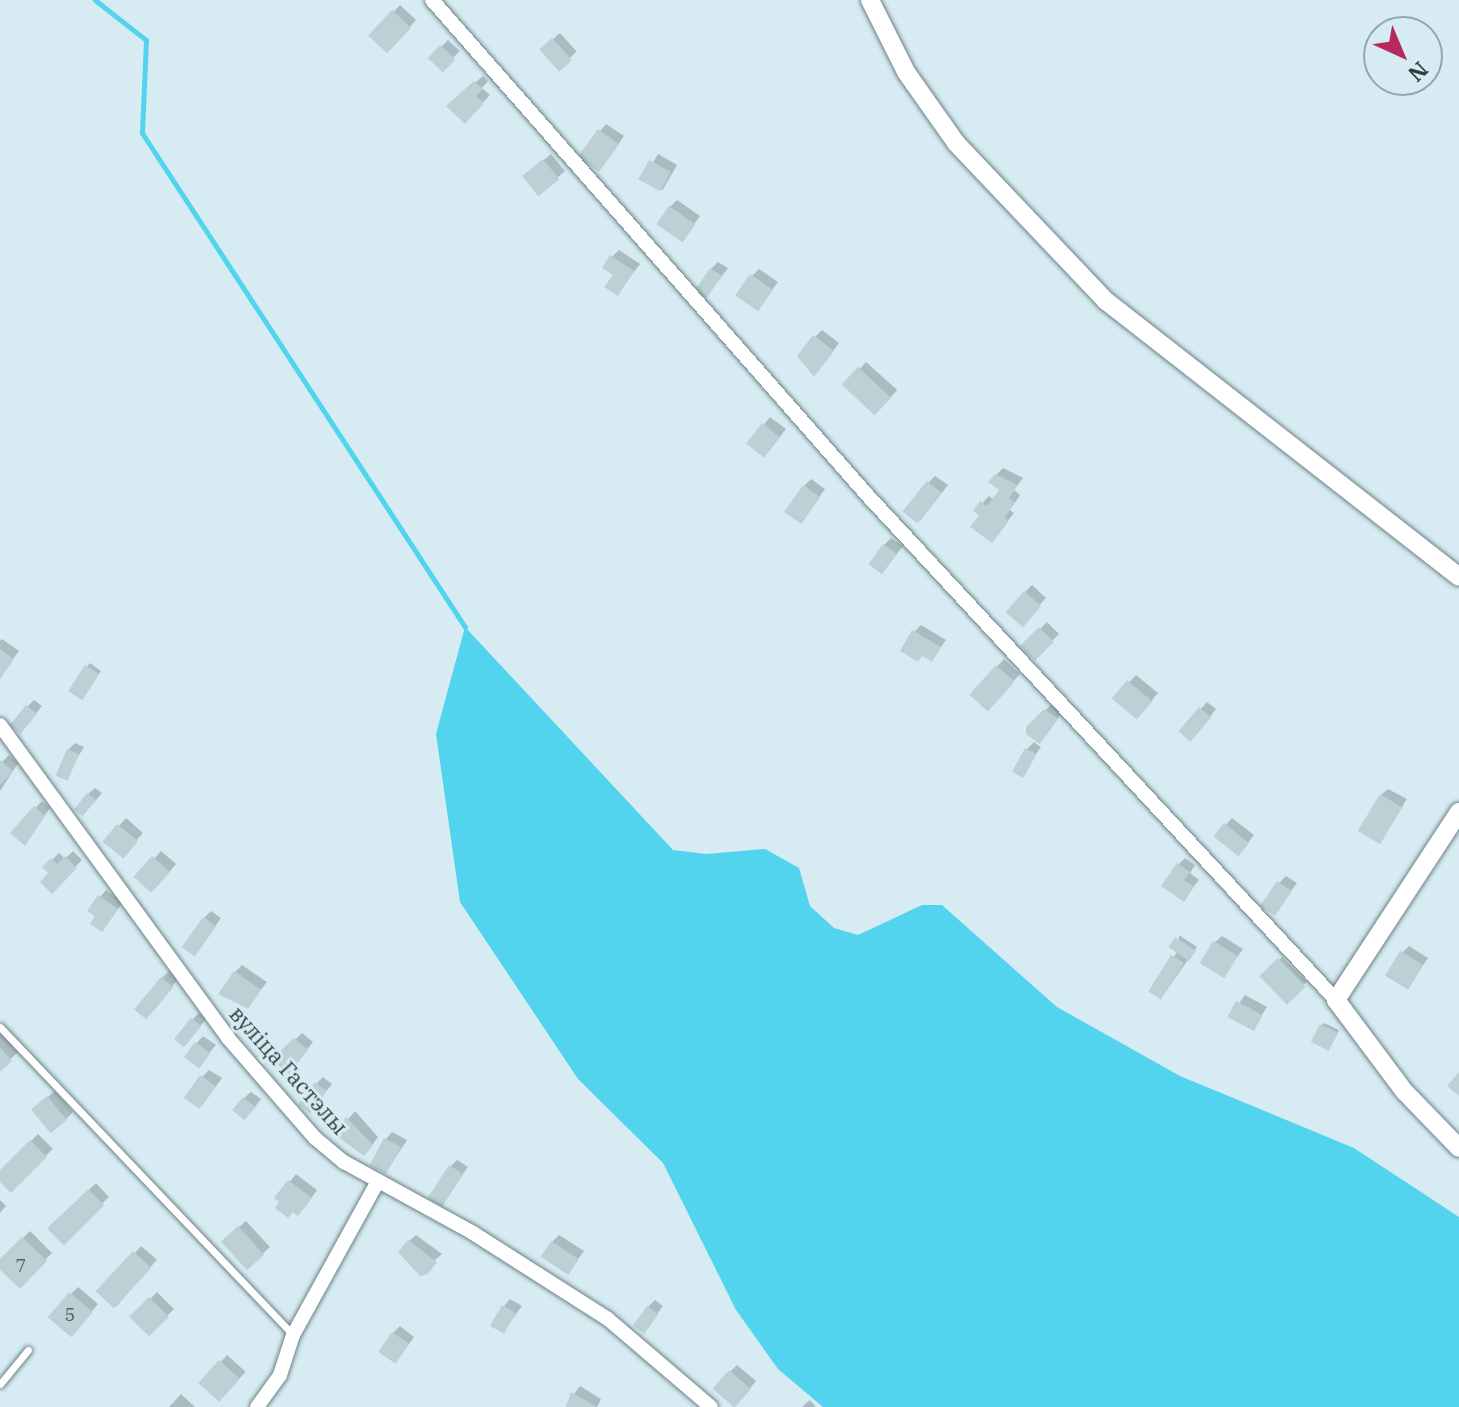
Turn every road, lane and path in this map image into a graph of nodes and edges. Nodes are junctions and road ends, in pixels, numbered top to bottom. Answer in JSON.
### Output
{"nodes":[{"id":1,"x":432,"y":0,"type":"edge"},
{"id":2,"x":870,"y":0,"type":"edge"},
{"id":3,"x":1459,"y":577,"type":"edge"},
{"id":4,"x":0,"y":725,"type":"edge"},
{"id":5,"x":1459,"y":812,"type":"edge"},
{"id":6,"x":1336,"y":1000,"type":"junction"},
{"id":7,"x":0,"y":1027,"type":"edge"},
{"id":8,"x":1459,"y":1148,"type":"edge"},
{"id":9,"x":378,"y":1181,"type":"junction"},
{"id":10,"x":293,"y":1335,"type":"junction"},
{"id":11,"x":28,"y":1350,"type":"dead end"},
{"id":12,"x":0,"y":1384,"type":"edge"},
{"id":13,"x":257,"y":1407,"type":"edge"},
{"id":14,"x":711,"y":1407,"type":"edge"}],
"edges":[{"from":1,"to":6,"type":"street"},
{"from":2,"to":3,"type":"street"},
{"from":4,"to":9,"type":"street","name":"вуліца Гастэлы"},
{"from":5,"to":6,"type":"street"},
{"from":6,"to":8,"type":"street"},
{"from":7,"to":10,"type":"lane"},
{"from":9,"to":10,"type":"street"},
{"from":9,"to":14,"type":"street","name":"вуліца Гастэлы"},
{"from":10,"to":13,"type":"street"},
{"from":11,"to":12,"type":"lane"}]}
